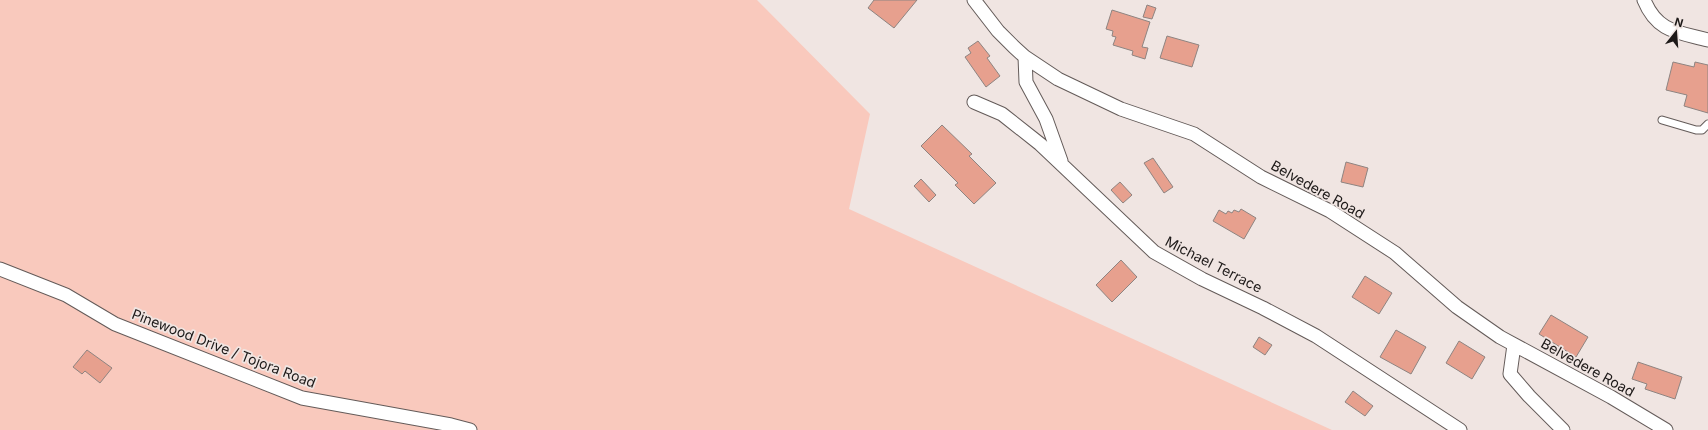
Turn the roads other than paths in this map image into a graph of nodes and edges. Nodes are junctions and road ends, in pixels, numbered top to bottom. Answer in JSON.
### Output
{"nodes":[{"id":1,"x":974,"y":0,"type":"edge"},
{"id":2,"x":1644,"y":0,"type":"edge"},
{"id":3,"x":1708,"y":40,"type":"edge"},
{"id":4,"x":1026,"y":57,"type":"junction"},
{"id":5,"x":974,"y":102,"type":"dead end"},
{"id":6,"x":1662,"y":120,"type":"dead end"},
{"id":7,"x":1708,"y":124,"type":"edge"},
{"id":8,"x":1066,"y":170,"type":"junction"},
{"id":9,"x":0,"y":269,"type":"edge"},
{"id":10,"x":1514,"y":345,"type":"junction"},
{"id":11,"x":470,"y":430,"type":"edge"},
{"id":12,"x":1460,"y":430,"type":"edge"},
{"id":13,"x":1563,"y":430,"type":"edge"},
{"id":14,"x":1666,"y":430,"type":"edge"}],
"edges":[{"from":1,"to":4,"type":"street","name":"Belvedere Road"},
{"from":2,"to":3,"type":"street"},
{"from":4,"to":8,"type":"street"},
{"from":4,"to":10,"type":"street","name":"Belvedere Road"},
{"from":5,"to":8,"type":"street","name":"Michael Terrace"},
{"from":6,"to":7,"type":"lane"},
{"from":8,"to":12,"type":"street","name":"Michael Terrace"},
{"from":9,"to":11,"type":"street","name":"Pinewood Drive / Tojora Road"},
{"from":10,"to":13,"type":"street"},
{"from":10,"to":14,"type":"street","name":"Belvedere Road"}]}
